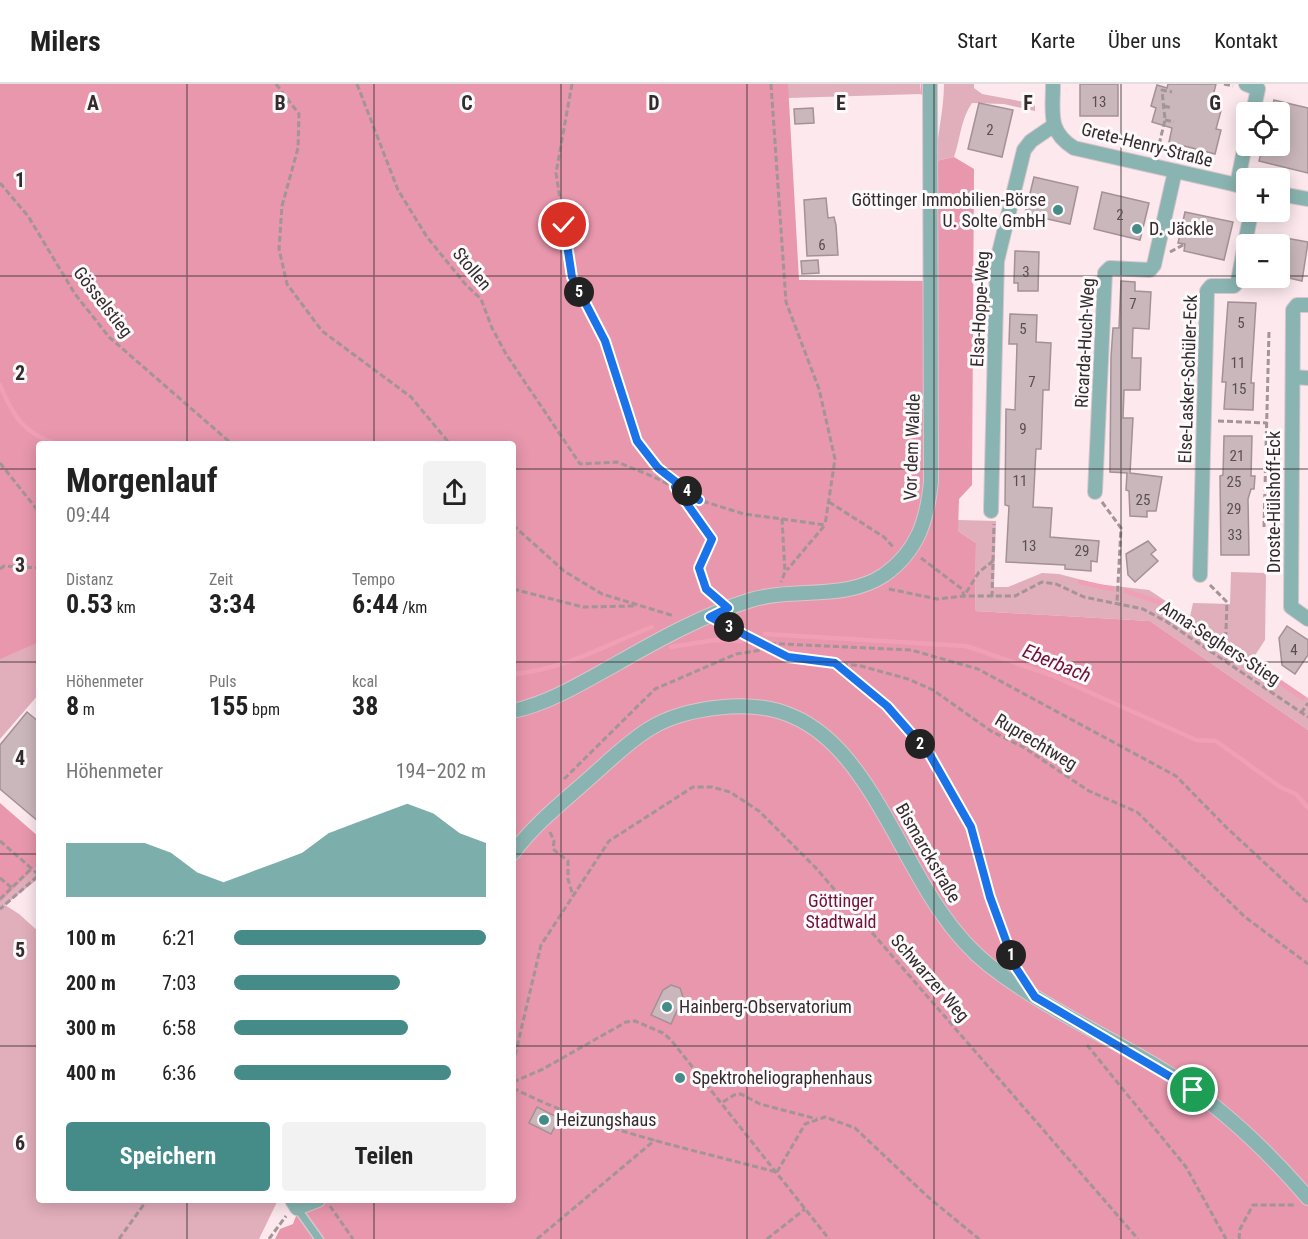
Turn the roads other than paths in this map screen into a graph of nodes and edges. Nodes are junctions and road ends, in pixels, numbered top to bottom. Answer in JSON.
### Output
{"nodes":[{"id":1,"x":930,"y":84,"type":"edge"},
{"id":2,"x":1053,"y":84,"type":"edge"},
{"id":3,"x":1240,"y":85,"type":"edge"},
{"id":4,"x":1255,"y":102,"type":"edge"},
{"id":5,"x":1053,"y":126,"type":"junction"},
{"id":6,"x":1175,"y":171,"type":"junction"},
{"id":7,"x":1236,"y":185,"type":"edge"},
{"id":8,"x":1290,"y":196,"type":"edge"},
{"id":9,"x":1308,"y":200,"type":"edge"},
{"id":10,"x":1249,"y":222,"type":"edge"},
{"id":11,"x":1308,"y":305,"type":"edge"},
{"id":12,"x":1293,"y":377,"type":"junction"},
{"id":13,"x":1308,"y":378,"type":"edge"},
{"id":14,"x":1095,"y":492,"type":"road end"},
{"id":15,"x":991,"y":511,"type":"road end"},
{"id":16,"x":1200,"y":575,"type":"road end"},
{"id":17,"x":1308,"y":619,"type":"edge"},
{"id":18,"x":516,"y":710,"type":"edge"},
{"id":19,"x":516,"y":850,"type":"edge"},
{"id":20,"x":1305,"y":1201,"type":"edge"},
{"id":21,"x":295,"y":1204,"type":"edge"},
{"id":22,"x":319,"y":1239,"type":"edge"}],
"edges":[{"from":1,"to":18,"type":"street","name":"Vor dem Walde"},
{"from":2,"to":5,"type":"street"},
{"from":3,"to":4,"type":"street"},
{"from":5,"to":6,"type":"street","name":"Grete-Henry-Straße"},
{"from":5,"to":15,"type":"street","name":"Elsa-Hoppe-Weg"},
{"from":6,"to":7,"type":"street","name":"Grete-Henry-Straße"},
{"from":6,"to":14,"type":"street","name":"Ricarda-Huch-Weg"},
{"from":8,"to":9,"type":"street"},
{"from":10,"to":16,"type":"street","name":"Else-Lasker-Schüler-Eck"},
{"from":11,"to":12,"type":"street","name":"Droste-Hülshoff-Eck"},
{"from":12,"to":13,"type":"street"},
{"from":12,"to":17,"type":"street","name":"Droste-Hülshoff-Eck"},
{"from":19,"to":20,"type":"street","name":"Bismarckstraße"},
{"from":21,"to":22,"type":"lane"}]}
